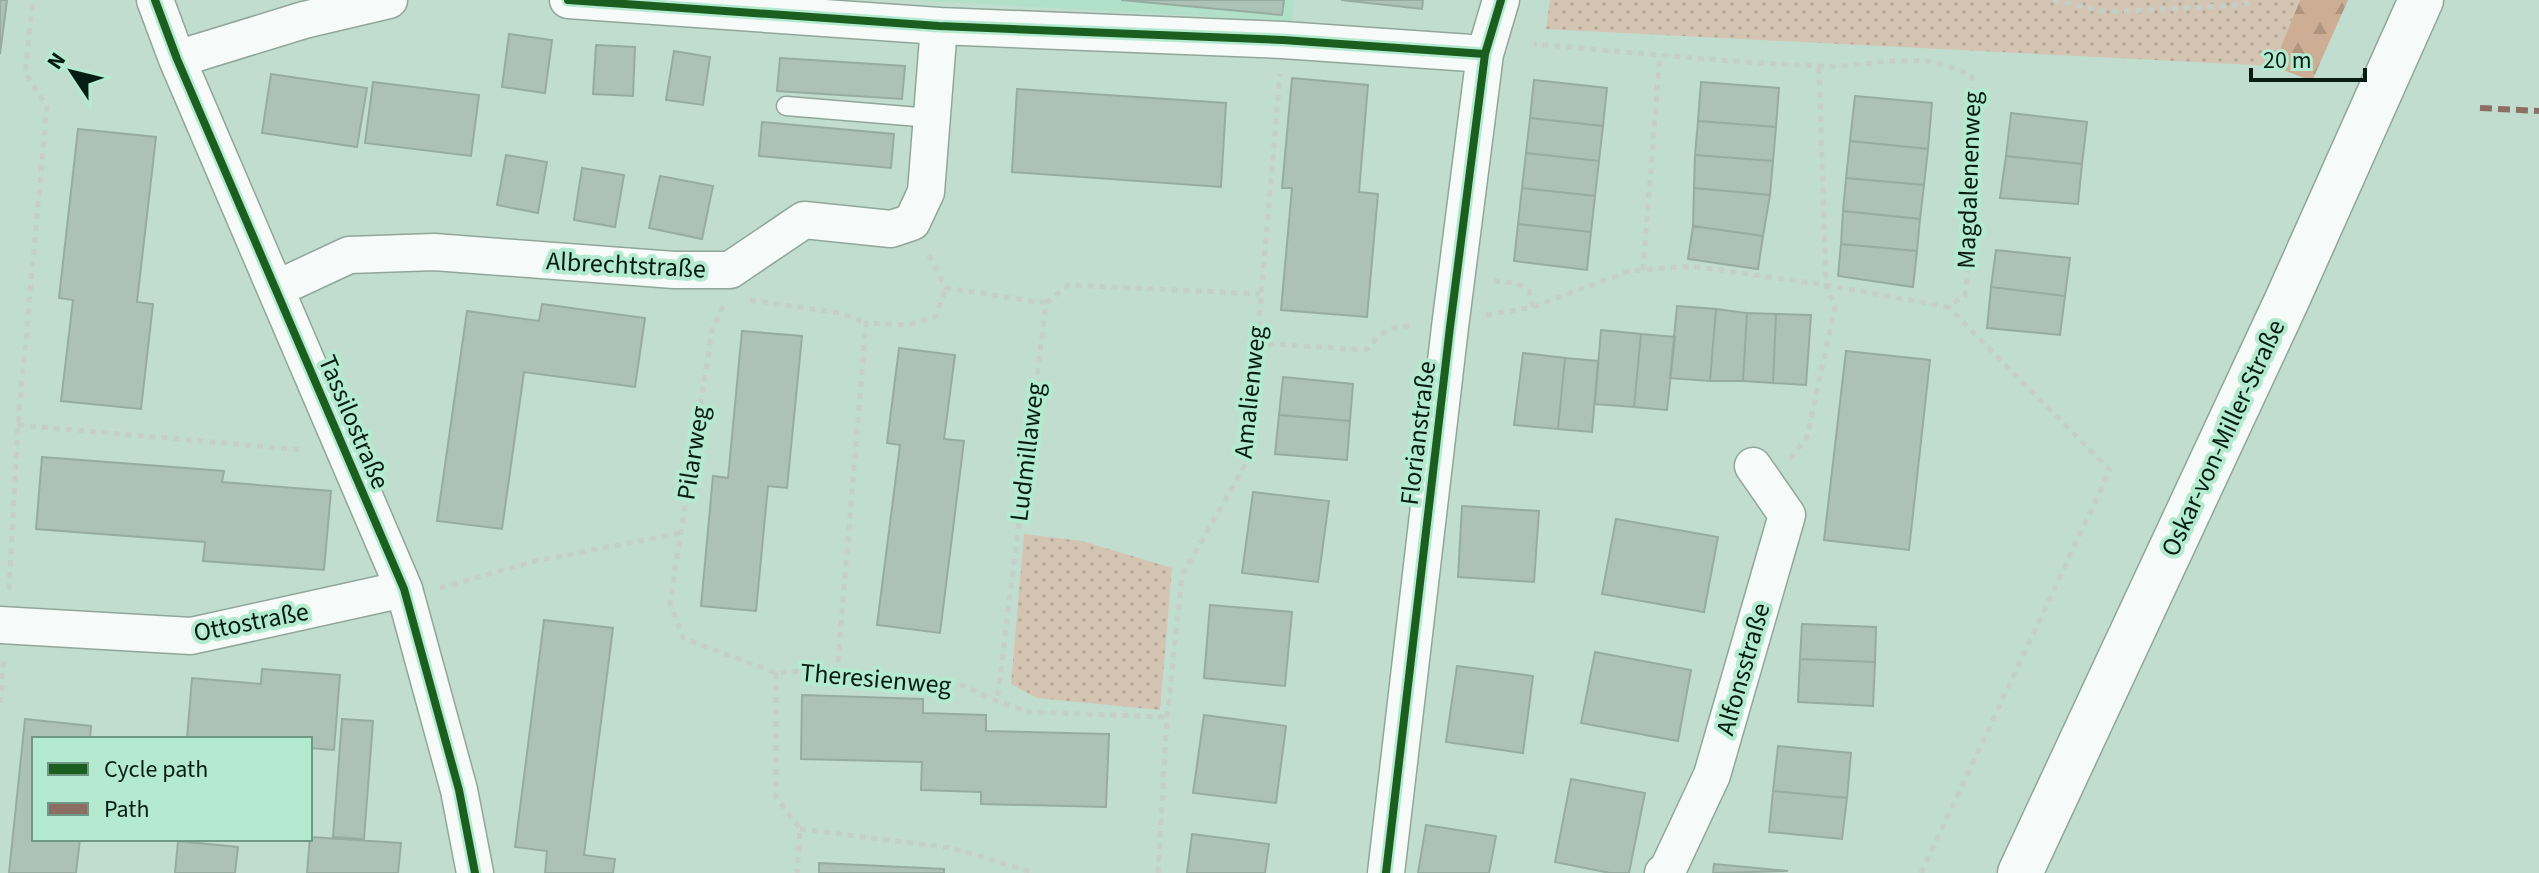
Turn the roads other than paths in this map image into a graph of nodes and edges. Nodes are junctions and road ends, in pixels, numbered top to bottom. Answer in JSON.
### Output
{"nodes":[{"id":1,"x":155,"y":0,"type":"edge"},
{"id":2,"x":389,"y":0,"type":"edge"},
{"id":3,"x":568,"y":0,"type":"edge"},
{"id":4,"x":1501,"y":0,"type":"edge"},
{"id":5,"x":2421,"y":0,"type":"edge"},
{"id":6,"x":939,"y":26,"type":"junction"},
{"id":7,"x":1485,"y":54,"type":"junction"},
{"id":8,"x":177,"y":59,"type":"junction"},
{"id":9,"x":786,"y":106,"type":"dead end"},
{"id":10,"x":931,"y":118,"type":"junction"},
{"id":11,"x":276,"y":289,"type":"junction"},
{"id":12,"x":1760,"y":477,"type":"road end"},
{"id":13,"x":404,"y":589,"type":"junction"},
{"id":14,"x":4,"y":626,"type":"edge"},
{"id":15,"x":475,"y":873,"type":"edge"},
{"id":16,"x":1386,"y":873,"type":"edge"},
{"id":17,"x":1663,"y":873,"type":"edge"},
{"id":18,"x":2020,"y":873,"type":"edge"}],
"edges":[{"from":1,"to":8,"type":"street","name":"Tassilostraße"},
{"from":2,"to":8,"type":"street"},
{"from":3,"to":6,"type":"street"},
{"from":4,"to":7,"type":"street","name":"Florianstraße"},
{"from":5,"to":18,"type":"main road","name":"Oskar-von-Miller-Straße"},
{"from":6,"to":7,"type":"street"},
{"from":6,"to":10,"type":"street"},
{"from":7,"to":16,"type":"street","name":"Florianstraße"},
{"from":8,"to":11,"type":"street","name":"Tassilostraße"},
{"from":9,"to":10,"type":"lane"},
{"from":10,"to":11,"type":"street","name":"Albrechtstraße"},
{"from":11,"to":13,"type":"street","name":"Tassilostraße"},
{"from":12,"to":17,"type":"street","name":"Alfonsstraße"},
{"from":13,"to":14,"type":"street","name":"Ottostraße"},
{"from":13,"to":15,"type":"street","name":"Tassilostraße"}]}
